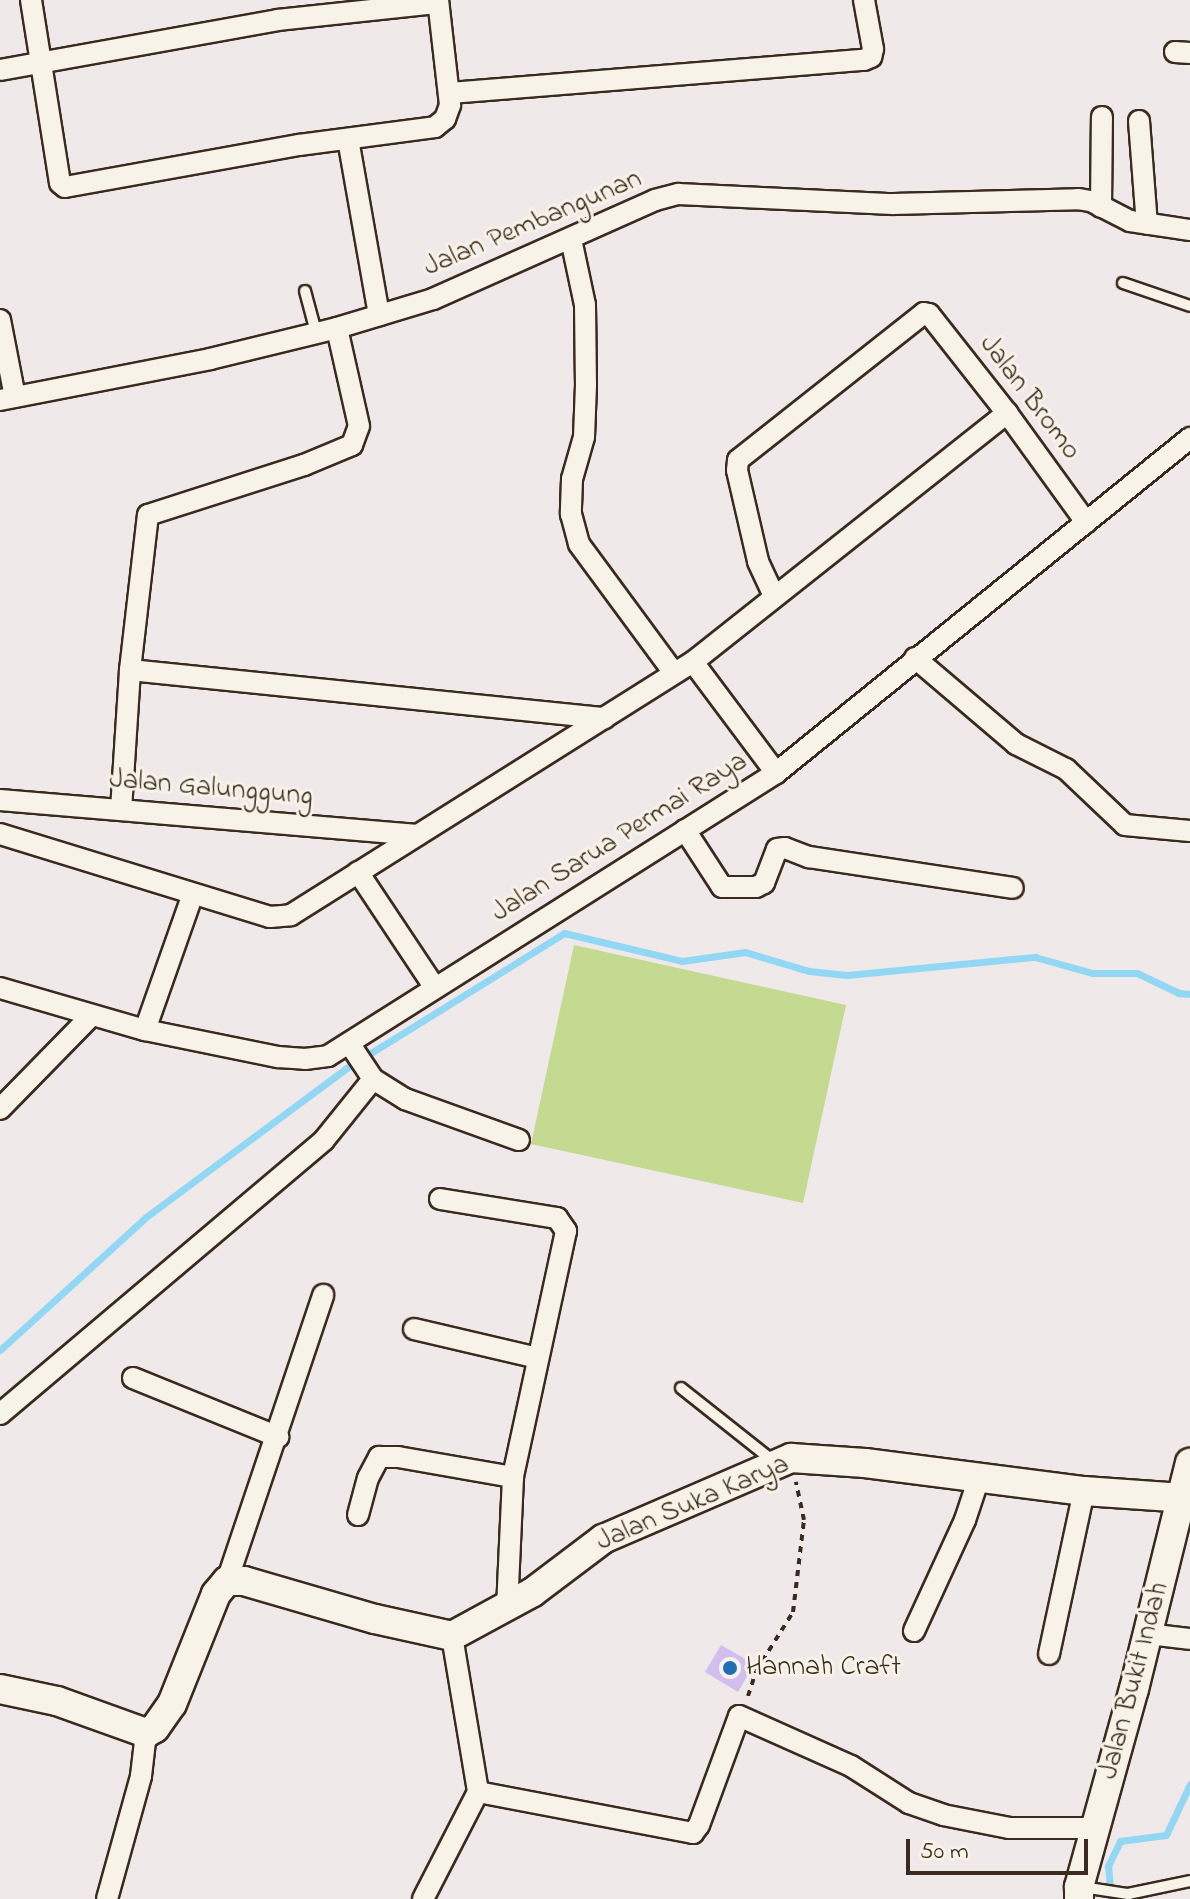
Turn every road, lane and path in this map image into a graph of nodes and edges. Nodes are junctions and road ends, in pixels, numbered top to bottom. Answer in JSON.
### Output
{"nodes":[{"id":1,"x":31,"y":0,"type":"edge"},
{"id":2,"x":864,"y":0,"type":"edge"},
{"id":3,"x":438,"y":2,"type":"edge"},
{"id":4,"x":42,"y":62,"type":"junction"},
{"id":5,"x":0,"y":70,"type":"edge"},
{"id":6,"x":450,"y":93,"type":"junction"},
{"id":7,"x":1102,"y":117,"type":"dead end"},
{"id":8,"x":1139,"y":121,"type":"dead end"},
{"id":9,"x":348,"y":139,"type":"junction"},
{"id":10,"x":1101,"y":207,"type":"junction"},
{"id":11,"x":1147,"y":224,"type":"junction"},
{"id":12,"x":1190,"y":230,"type":"edge"},
{"id":13,"x":571,"y":239,"type":"junction"},
{"id":14,"x":1123,"y":283,"type":"dead end"},
{"id":15,"x":305,"y":291,"type":"dead end"},
{"id":16,"x":1190,"y":306,"type":"edge"},
{"id":17,"x":379,"y":315,"type":"junction"},
{"id":18,"x":0,"y":320,"type":"edge"},
{"id":19,"x":327,"y":330,"type":"junction"},
{"id":20,"x":8,"y":398,"type":"edge"},
{"id":21,"x":1007,"y":413,"type":"junction"},
{"id":22,"x":1190,"y":438,"type":"edge"},
{"id":23,"x":1086,"y":522,"type":"junction"},
{"id":24,"x":774,"y":596,"type":"junction"},
{"id":25,"x":915,"y":658,"type":"junction"},
{"id":26,"x":693,"y":662,"type":"junction"},
{"id":27,"x":130,"y":670,"type":"junction"},
{"id":28,"x":674,"y":673,"type":"junction"},
{"id":29,"x":605,"y":718,"type":"junction"},
{"id":30,"x":776,"y":773,"type":"junction"},
{"id":31,"x":0,"y":800,"type":"edge"},
{"id":32,"x":121,"y":810,"type":"junction"},
{"id":33,"x":685,"y":830,"type":"junction"},
{"id":34,"x":1190,"y":831,"type":"edge"},
{"id":35,"x":0,"y":834,"type":"edge"},
{"id":36,"x":418,"y":835,"type":"junction"},
{"id":37,"x":358,"y":872,"type":"junction"},
{"id":38,"x":1013,"y":888,"type":"dead end"},
{"id":39,"x":193,"y":894,"type":"junction"},
{"id":40,"x":0,"y":988,"type":"edge"},
{"id":41,"x":435,"y":988,"type":"junction"},
{"id":42,"x":91,"y":1016,"type":"junction"},
{"id":43,"x":145,"y":1030,"type":"junction"},
{"id":44,"x":360,"y":1060,"type":"junction"},
{"id":45,"x":0,"y":1109,"type":"edge"},
{"id":46,"x":519,"y":1140,"type":"dead end"},
{"id":47,"x":440,"y":1199,"type":"dead end"},
{"id":48,"x":323,"y":1295,"type":"dead end"},
{"id":49,"x":414,"y":1329,"type":"dead end"},
{"id":50,"x":538,"y":1358,"type":"junction"},
{"id":51,"x":133,"y":1378,"type":"dead end"},
{"id":52,"x":681,"y":1388,"type":"dead end"},
{"id":53,"x":0,"y":1414,"type":"edge"},
{"id":54,"x":278,"y":1437,"type":"junction"},
{"id":55,"x":784,"y":1462,"type":"junction"},
{"id":56,"x":1190,"y":1463,"type":"edge"},
{"id":57,"x":513,"y":1477,"type":"junction"},
{"id":58,"x":979,"y":1478,"type":"junction"},
{"id":59,"x":1084,"y":1491,"type":"junction"},
{"id":60,"x":1183,"y":1498,"type":"junction"},
{"id":61,"x":358,"y":1515,"type":"dead end"},
{"id":62,"x":1182,"y":1537,"type":"edge"},
{"id":63,"x":227,"y":1581,"type":"junction"},
{"id":64,"x":507,"y":1608,"type":"junction"},
{"id":65,"x":914,"y":1631,"type":"dead end"},
{"id":66,"x":1148,"y":1634,"type":"junction"},
{"id":67,"x":452,"y":1636,"type":"junction"},
{"id":68,"x":1190,"y":1639,"type":"edge"},
{"id":69,"x":1049,"y":1654,"type":"dead end"},
{"id":70,"x":0,"y":1689,"type":"edge"},
{"id":71,"x":739,"y":1716,"type":"junction"},
{"id":72,"x":146,"y":1733,"type":"junction"},
{"id":73,"x":478,"y":1792,"type":"junction"},
{"id":74,"x":1095,"y":1828,"type":"junction"},
{"id":75,"x":1190,"y":1881,"type":"edge"},
{"id":76,"x":1086,"y":1892,"type":"edge"},
{"id":77,"x":107,"y":1899,"type":"edge"},
{"id":78,"x":423,"y":1899,"type":"edge"}],
"edges":[{"from":1,"to":4,"type":"street"},
{"from":2,"to":6,"type":"street"},
{"from":3,"to":4,"type":"street"},
{"from":3,"to":6,"type":"street"},
{"from":4,"to":5,"type":"street"},
{"from":4,"to":9,"type":"street"},
{"from":6,"to":9,"type":"street"},
{"from":7,"to":10,"type":"street"},
{"from":8,"to":11,"type":"street"},
{"from":9,"to":17,"type":"street"},
{"from":10,"to":11,"type":"street","name":"Jalan Pembangunan"},
{"from":10,"to":13,"type":"street","name":"Jalan Pembangunan"},
{"from":11,"to":12,"type":"street","name":"Jalan Pembangunan"},
{"from":13,"to":17,"type":"street","name":"Jalan Pembangunan"},
{"from":13,"to":28,"type":"street"},
{"from":14,"to":16,"type":"lane"},
{"from":15,"to":19,"type":"lane"},
{"from":17,"to":19,"type":"street","name":"Jalan Pembangunan"},
{"from":18,"to":20,"type":"street"},
{"from":19,"to":20,"type":"street","name":"Jalan Pembangunan"},
{"from":19,"to":27,"type":"street"},
{"from":21,"to":23,"type":"street","name":"Jalan Bromo"},
{"from":21,"to":24,"type":"street"},
{"from":21,"to":24,"type":"street","name":"Jalan Bromo"},
{"from":22,"to":23,"type":"street","name":"Jalan Sarua Permai Raya"},
{"from":23,"to":25,"type":"street","name":"Jalan Sarua Permai Raya"},
{"from":24,"to":26,"type":"street"},
{"from":25,"to":30,"type":"street","name":"Jalan Sarua Permai Raya"},
{"from":25,"to":34,"type":"street"},
{"from":26,"to":28,"type":"street"},
{"from":26,"to":30,"type":"street"},
{"from":27,"to":29,"type":"street"},
{"from":27,"to":32,"type":"street"},
{"from":28,"to":29,"type":"street"},
{"from":29,"to":36,"type":"street"},
{"from":30,"to":33,"type":"street","name":"Jalan Sarua Permai Raya"},
{"from":31,"to":32,"type":"street","name":"Jalan Galunggung"},
{"from":32,"to":36,"type":"street","name":"Jalan Galunggung"},
{"from":33,"to":38,"type":"street"},
{"from":33,"to":41,"type":"street","name":"Jalan Sarua Permai Raya"},
{"from":35,"to":39,"type":"street"},
{"from":36,"to":37,"type":"street"},
{"from":37,"to":39,"type":"street"},
{"from":37,"to":41,"type":"street"},
{"from":39,"to":43,"type":"street"},
{"from":40,"to":42,"type":"street","name":"Jalan Sarua Permai Raya"},
{"from":41,"to":44,"type":"street","name":"Jalan Sarua Permai Raya"},
{"from":42,"to":43,"type":"street","name":"Jalan Sarua Permai Raya"},
{"from":42,"to":45,"type":"street"},
{"from":43,"to":44,"type":"street","name":"Jalan Sarua Permai Raya"},
{"from":44,"to":46,"type":"street"},
{"from":44,"to":53,"type":"street"},
{"from":47,"to":50,"type":"street"},
{"from":48,"to":54,"type":"street"},
{"from":49,"to":50,"type":"street"},
{"from":50,"to":57,"type":"street"},
{"from":51,"to":54,"type":"street"},
{"from":52,"to":55,"type":"lane"},
{"from":54,"to":63,"type":"street"},
{"from":55,"to":58,"type":"street","name":"Jalan Suka Karya"},
{"from":55,"to":64,"type":"street","name":"Jalan Suka Karya"},
{"from":55,"to":71,"type":"path"},
{"from":56,"to":60,"type":"street","name":"Jalan Bukit Indah"},
{"from":57,"to":61,"type":"street"},
{"from":57,"to":64,"type":"street"},
{"from":58,"to":59,"type":"street","name":"Jalan Suka Karya"},
{"from":58,"to":65,"type":"street"},
{"from":59,"to":60,"type":"street","name":"Jalan Suka Karya"},
{"from":59,"to":69,"type":"street"},
{"from":60,"to":62,"type":"street","name":"Jalan Bukit Indah"},
{"from":62,"to":66,"type":"street","name":"Jalan Bukit Indah"},
{"from":63,"to":67,"type":"street"},
{"from":63,"to":72,"type":"street"},
{"from":64,"to":67,"type":"street","name":"Jalan Suka Karya"},
{"from":66,"to":68,"type":"street"},
{"from":66,"to":74,"type":"street","name":"Jalan Bukit Indah"},
{"from":67,"to":73,"type":"street"},
{"from":70,"to":72,"type":"street"},
{"from":71,"to":73,"type":"street"},
{"from":71,"to":74,"type":"street"},
{"from":72,"to":77,"type":"street"},
{"from":73,"to":78,"type":"street"},
{"from":74,"to":76,"type":"street","name":"Jalan Bukit Indah"},
{"from":75,"to":76,"type":"lane"}]}
